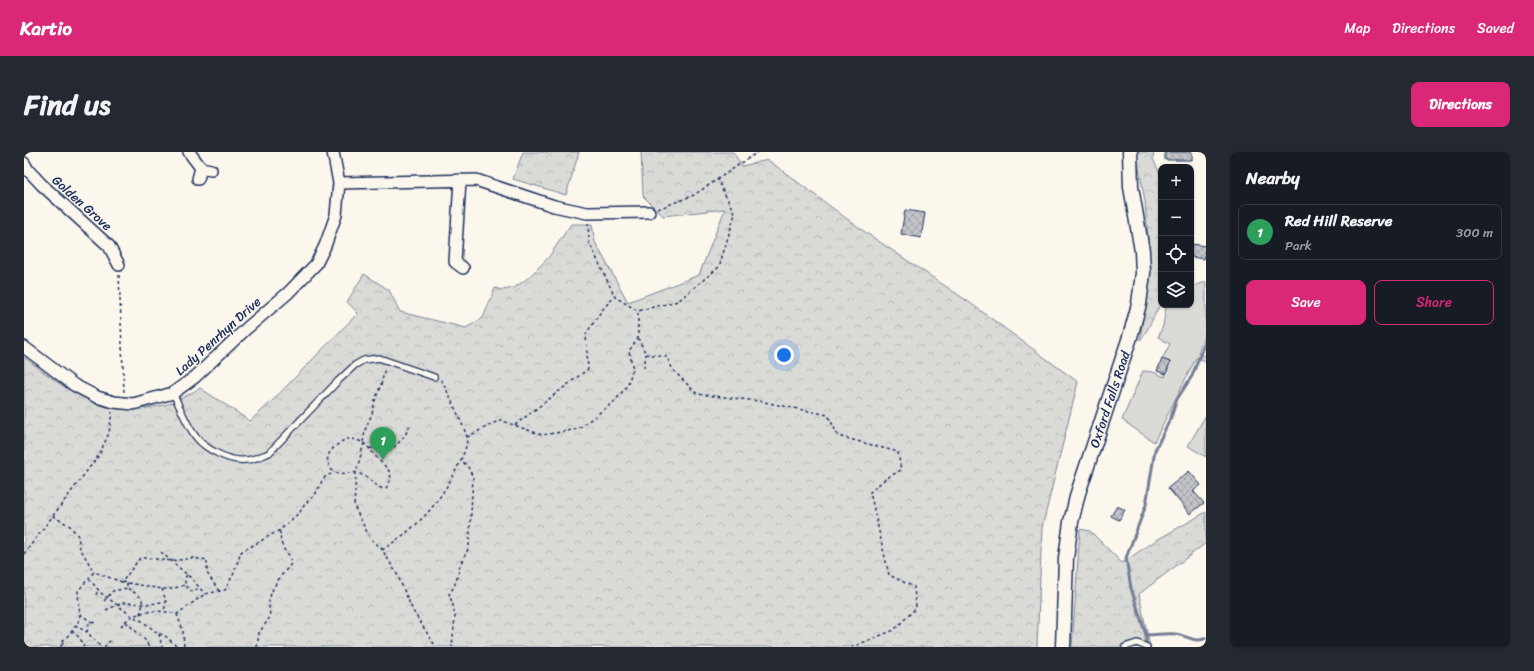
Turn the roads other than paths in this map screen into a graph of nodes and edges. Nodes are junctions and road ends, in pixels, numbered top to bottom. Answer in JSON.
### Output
{"nodes":[{"id":1,"x":188,"y":152,"type":"edge"},
{"id":2,"x":333,"y":152,"type":"edge"},
{"id":3,"x":1130,"y":152,"type":"edge"},
{"id":4,"x":24,"y":163,"type":"edge"},
{"id":5,"x":198,"y":179,"type":"dead end"},
{"id":6,"x":460,"y":180,"type":"junction"},
{"id":7,"x":339,"y":183,"type":"junction"},
{"id":8,"x":649,"y":212,"type":"road end"},
{"id":9,"x":119,"y":265,"type":"road end"},
{"id":10,"x":455,"y":266,"type":"dead end"},
{"id":11,"x":24,"y":347,"type":"edge"},
{"id":12,"x":434,"y":377,"type":"road end"},
{"id":13,"x":173,"y":393,"type":"junction"},
{"id":14,"x":1063,"y":647,"type":"edge"},
{"id":15,"x":1125,"y":647,"type":"edge"},
{"id":16,"x":1147,"y":647,"type":"edge"}],
"edges":[{"from":1,"to":5,"type":"street"},
{"from":2,"to":7,"type":"street","name":"Lady Penrhyn Drive"},
{"from":3,"to":14,"type":"street","name":"Oxford Falls Road"},
{"from":4,"to":9,"type":"street","name":"Golden Grove"},
{"from":6,"to":7,"type":"street"},
{"from":6,"to":8,"type":"street"},
{"from":6,"to":10,"type":"street"},
{"from":7,"to":13,"type":"street","name":"Lady Penrhyn Drive"},
{"from":11,"to":13,"type":"street","name":"Lady Penrhyn Drive"},
{"from":12,"to":13,"type":"lane"},
{"from":15,"to":16,"type":"lane"}]}
